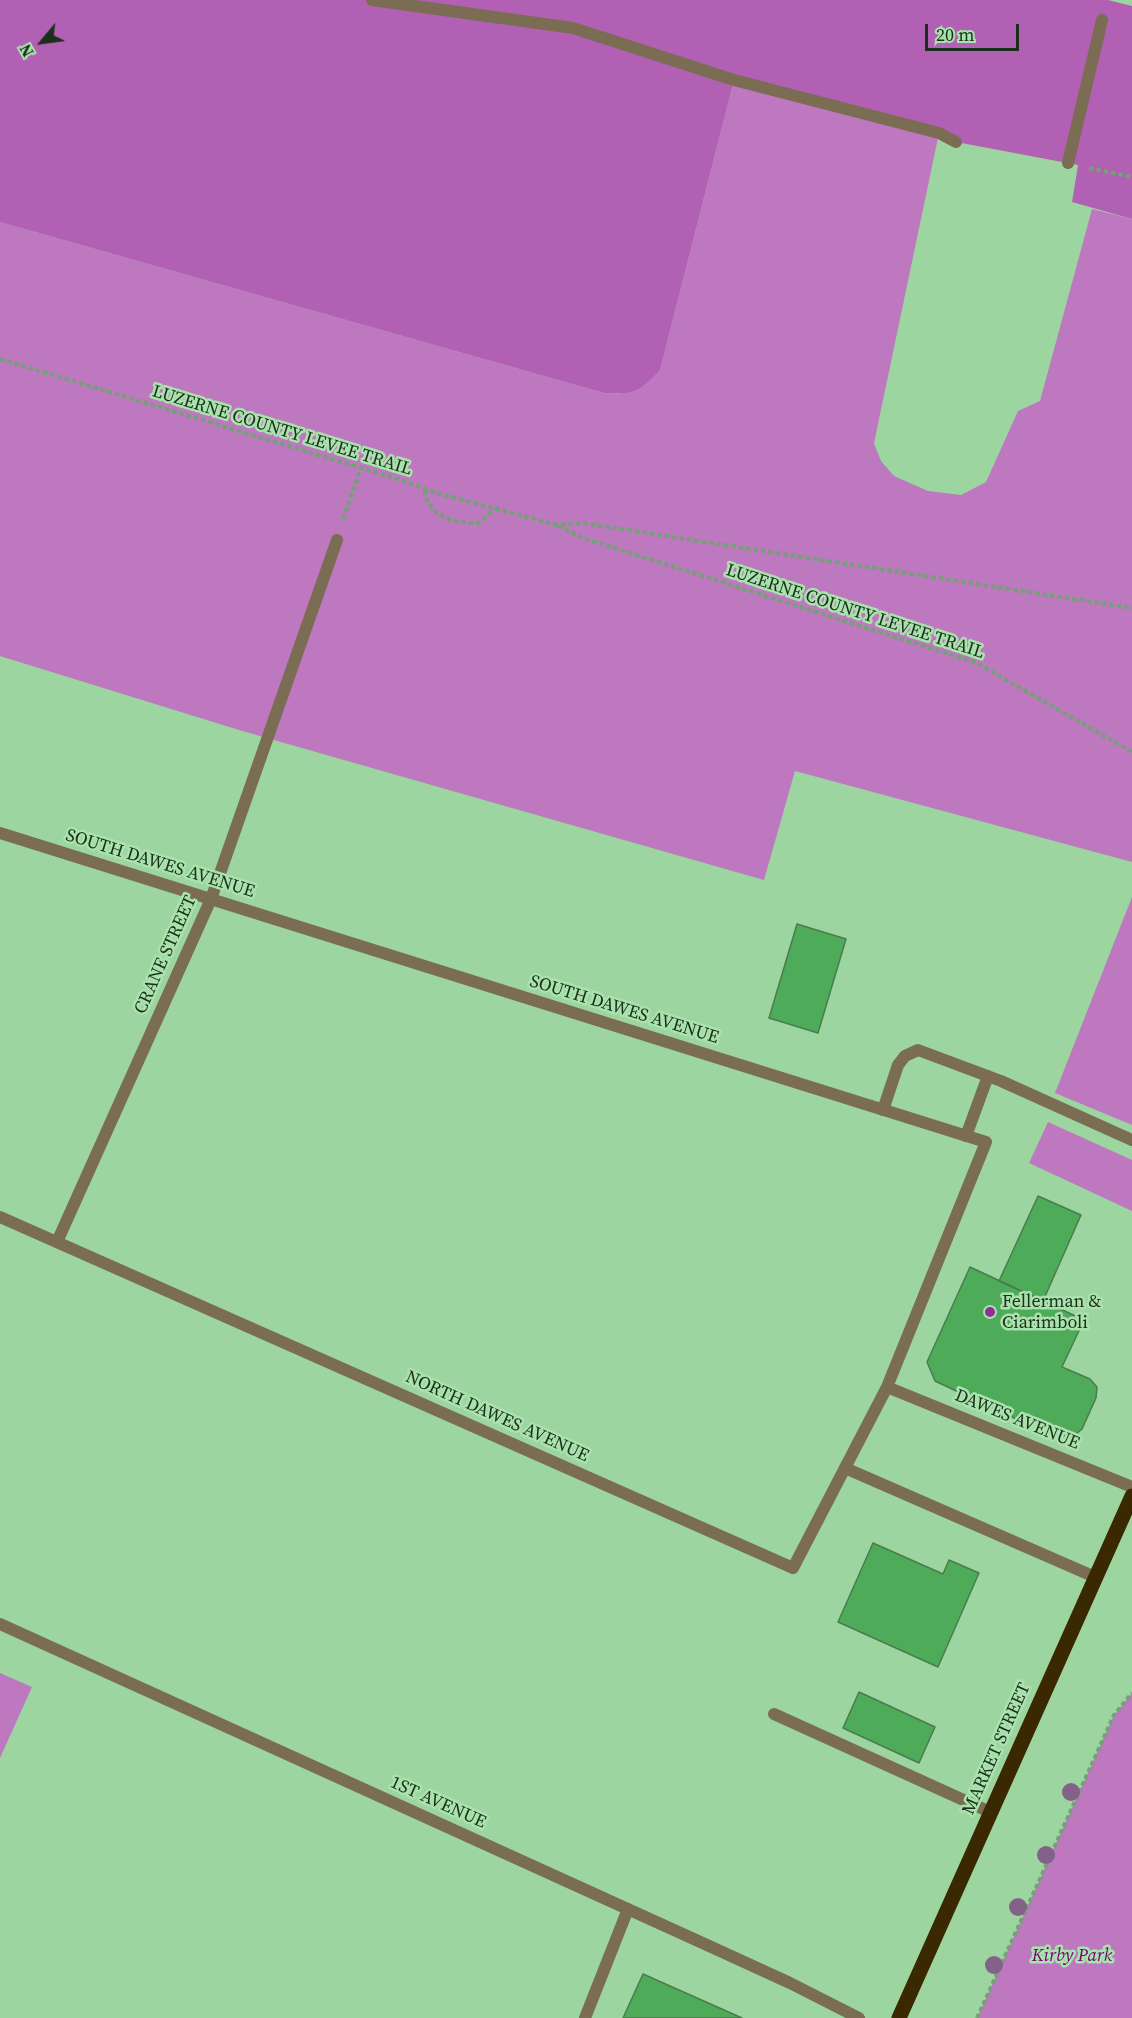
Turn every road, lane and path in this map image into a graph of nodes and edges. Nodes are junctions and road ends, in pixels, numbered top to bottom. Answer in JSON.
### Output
{"nodes":[{"id":1,"x":372,"y":0,"type":"edge"},
{"id":2,"x":1102,"y":20,"type":"dead end"},
{"id":3,"x":956,"y":142,"type":"dead end"},
{"id":4,"x":1068,"y":163,"type":"joint"},
{"id":5,"x":1132,"y":177,"type":"edge"},
{"id":6,"x":0,"y":359,"type":"edge"},
{"id":7,"x":361,"y":468,"type":"junction"},
{"id":8,"x":425,"y":490,"type":"junction"},
{"id":9,"x":349,"y":501,"type":"dead end"},
{"id":10,"x":494,"y":509,"type":"junction"},
{"id":11,"x":557,"y":525,"type":"junction"},
{"id":12,"x":336,"y":540,"type":"dead end"},
{"id":13,"x":1132,"y":608,"type":"edge"},
{"id":14,"x":1132,"y":752,"type":"edge"},
{"id":15,"x":0,"y":833,"type":"edge"},
{"id":16,"x":211,"y":899,"type":"junction"},
{"id":17,"x":988,"y":1076,"type":"junction"},
{"id":18,"x":884,"y":1110,"type":"junction"},
{"id":19,"x":966,"y":1136,"type":"junction"},
{"id":20,"x":1132,"y":1140,"type":"edge"},
{"id":21,"x":0,"y":1216,"type":"edge"},
{"id":22,"x":57,"y":1242,"type":"junction"},
{"id":23,"x":887,"y":1387,"type":"junction"},
{"id":24,"x":845,"y":1468,"type":"junction"},
{"id":25,"x":1132,"y":1487,"type":"edge"},
{"id":26,"x":1132,"y":1496,"type":"edge"},
{"id":27,"x":1095,"y":1577,"type":"junction"},
{"id":28,"x":0,"y":1624,"type":"edge"},
{"id":29,"x":1132,"y":1693,"type":"edge"},
{"id":30,"x":774,"y":1714,"type":"dead end"},
{"id":31,"x":990,"y":1812,"type":"junction"},
{"id":32,"x":628,"y":1909,"type":"junction"},
{"id":33,"x":585,"y":2018,"type":"edge"},
{"id":34,"x":859,"y":2018,"type":"edge"},
{"id":35,"x":899,"y":2018,"type":"edge"},
{"id":36,"x":977,"y":2018,"type":"edge"}],
"edges":[{"from":1,"to":3,"type":"street"},
{"from":2,"to":4,"type":"street"},
{"from":4,"to":5,"type":"path"},
{"from":6,"to":7,"type":"path","name":"LUZERNE COUNTY LEVEE TRAIL"},
{"from":7,"to":8,"type":"path","name":"LUZERNE COUNTY LEVEE TRAIL"},
{"from":7,"to":9,"type":"path"},
{"from":8,"to":10,"type":"path","name":"LUZERNE COUNTY LEVEE TRAIL"},
{"from":8,"to":10,"type":"path"},
{"from":10,"to":11,"type":"path","name":"LUZERNE COUNTY LEVEE TRAIL"},
{"from":11,"to":13,"type":"path","name":"LUZERNE COUNTY LEVEE TRAIL"},
{"from":11,"to":14,"type":"path","name":"LUZERNE COUNTY LEVEE TRAIL"},
{"from":12,"to":16,"type":"street","name":"CRANE STREET"},
{"from":15,"to":16,"type":"street","name":"SOUTH DAWES AVENUE"},
{"from":16,"to":18,"type":"street","name":"SOUTH DAWES AVENUE"},
{"from":16,"to":22,"type":"street","name":"CRANE STREET"},
{"from":17,"to":18,"type":"street"},
{"from":17,"to":19,"type":"street"},
{"from":17,"to":20,"type":"street"},
{"from":18,"to":19,"type":"street","name":"SOUTH DAWES AVENUE"},
{"from":19,"to":23,"type":"street","name":"SOUTH DAWES AVENUE"},
{"from":21,"to":22,"type":"street","name":"NORTH DAWES AVENUE"},
{"from":22,"to":24,"type":"street","name":"NORTH DAWES AVENUE"},
{"from":23,"to":24,"type":"street","name":"NORTH DAWES AVENUE"},
{"from":23,"to":25,"type":"street","name":"DAWES AVENUE"},
{"from":24,"to":27,"type":"street"},
{"from":26,"to":27,"type":"main road","name":"MARKET STREET"},
{"from":27,"to":31,"type":"main road","name":"MARKET STREET"},
{"from":28,"to":32,"type":"street","name":"1ST AVENUE"},
{"from":29,"to":36,"type":"path"},
{"from":30,"to":31,"type":"street"},
{"from":31,"to":35,"type":"main road","name":"MARKET STREET"},
{"from":32,"to":33,"type":"street"},
{"from":32,"to":34,"type":"street","name":"1ST AVENUE"}]}
